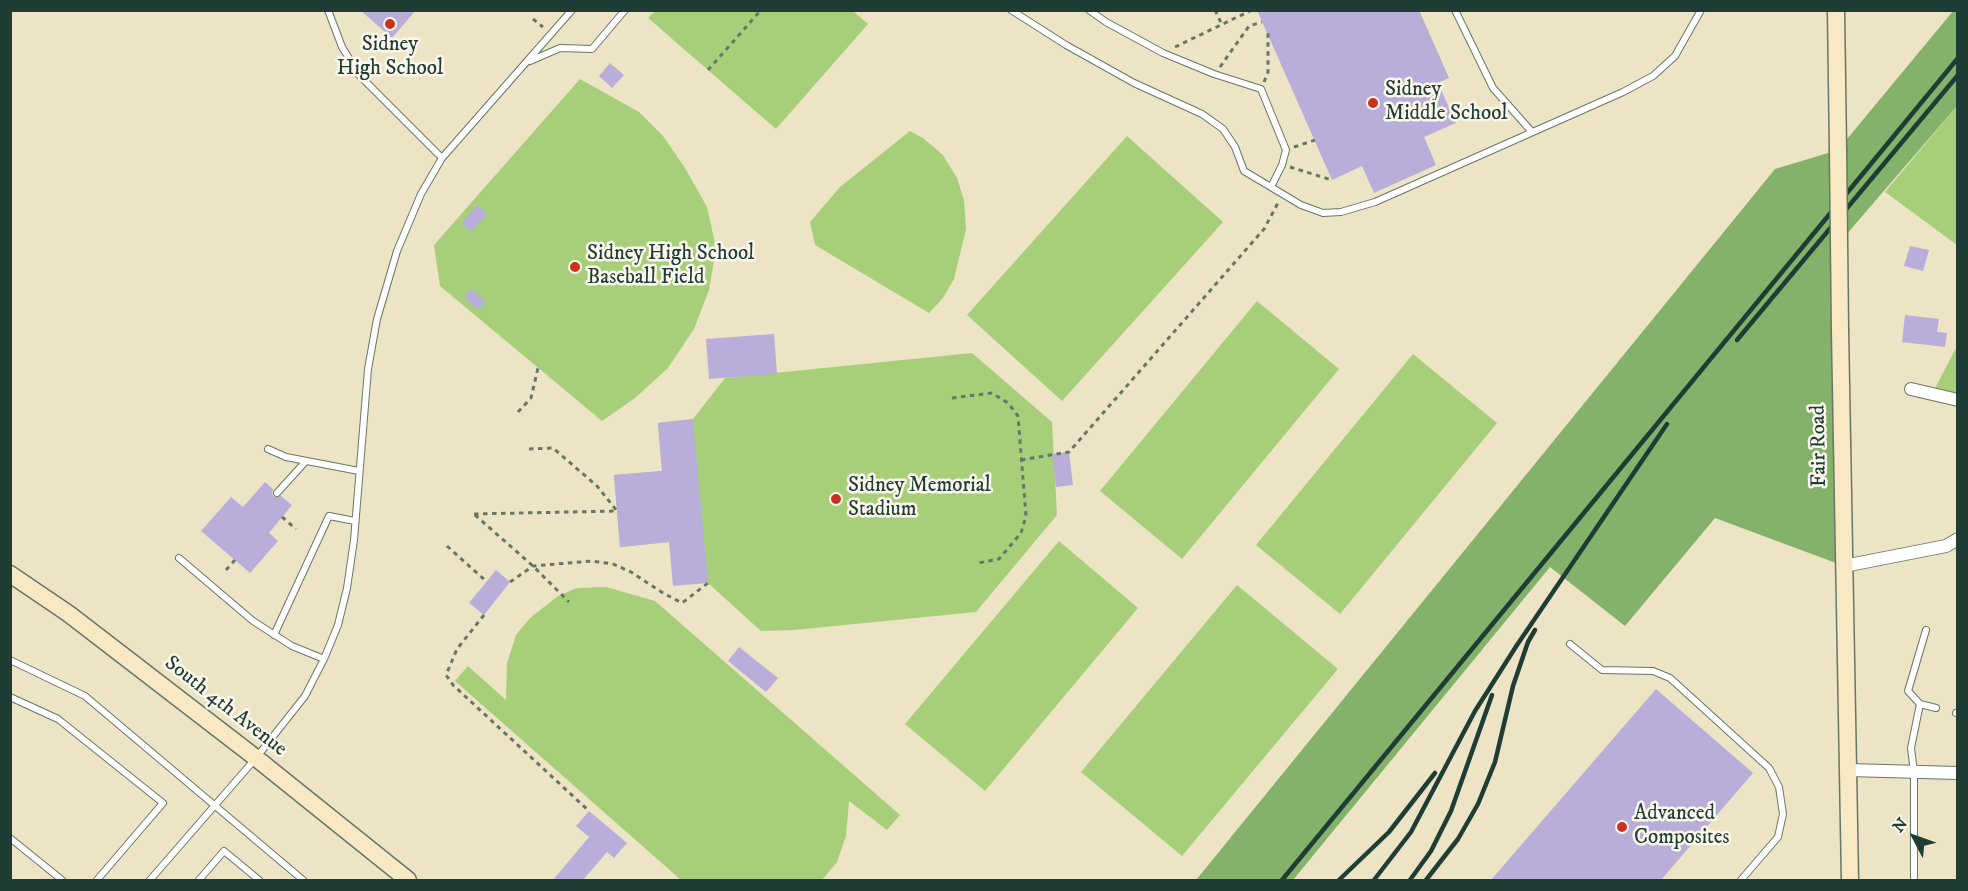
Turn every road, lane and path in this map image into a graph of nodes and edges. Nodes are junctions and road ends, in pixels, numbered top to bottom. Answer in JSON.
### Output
{"nodes":[{"id":1,"x":328,"y":10,"type":"edge"},
{"id":2,"x":572,"y":10,"type":"edge"},
{"id":3,"x":625,"y":10,"type":"edge"},
{"id":4,"x":761,"y":10,"type":"edge"},
{"id":5,"x":1011,"y":10,"type":"edge"},
{"id":6,"x":1089,"y":10,"type":"edge"},
{"id":7,"x":1215,"y":10,"type":"edge"},
{"id":8,"x":1252,"y":10,"type":"edge"},
{"id":9,"x":1455,"y":10,"type":"edge"},
{"id":10,"x":1701,"y":10,"type":"edge"},
{"id":11,"x":1836,"y":10,"type":"edge"},
{"id":12,"x":1262,"y":21,"type":"dead end"},
{"id":13,"x":1221,"y":25,"type":"junction"},
{"id":14,"x":1268,"y":33,"type":"dead end"},
{"id":15,"x":1163,"y":53,"type":"junction"},
{"id":16,"x":526,"y":62,"type":"junction"},
{"id":17,"x":708,"y":70,"type":"dead end"},
{"id":18,"x":1214,"y":74,"type":"junction"},
{"id":19,"x":1262,"y":89,"type":"junction"},
{"id":20,"x":1532,"y":132,"type":"junction"},
{"id":21,"x":1315,"y":140,"type":"dead end"},
{"id":22,"x":1286,"y":150,"type":"junction"},
{"id":23,"x":442,"y":158,"type":"junction"},
{"id":24,"x":1282,"y":165,"type":"junction"},
{"id":25,"x":1332,"y":180,"type":"dead end"},
{"id":26,"x":1271,"y":187,"type":"junction"},
{"id":27,"x":1283,"y":194,"type":"junction"},
{"id":28,"x":538,"y":368,"type":"dead end"},
{"id":29,"x":1911,"y":389,"type":"dead end"},
{"id":30,"x":952,"y":398,"type":"dead end"},
{"id":31,"x":1957,"y":399,"type":"edge"},
{"id":32,"x":518,"y":412,"type":"dead end"},
{"id":33,"x":268,"y":449,"type":"dead end"},
{"id":34,"x":529,"y":449,"type":"dead end"},
{"id":35,"x":306,"y":460,"type":"junction"},
{"id":36,"x":1021,"y":460,"type":"junction"},
{"id":37,"x":359,"y":471,"type":"junction"},
{"id":38,"x":277,"y":493,"type":"dead end"},
{"id":39,"x":282,"y":517,"type":"dead end"},
{"id":40,"x":355,"y":521,"type":"junction"},
{"id":41,"x":296,"y":529,"type":"dead end"},
{"id":42,"x":1958,"y":538,"type":"edge"},
{"id":43,"x":447,"y":546,"type":"dead end"},
{"id":44,"x":179,"y":558,"type":"dead end"},
{"id":45,"x":235,"y":560,"type":"dead end"},
{"id":46,"x":978,"y":563,"type":"dead end"},
{"id":47,"x":533,"y":566,"type":"junction"},
{"id":48,"x":1844,"y":566,"type":"junction"},
{"id":49,"x":226,"y":570,"type":"dead end"},
{"id":50,"x":10,"y":574,"type":"edge"},
{"id":51,"x":486,"y":581,"type":"dead end"},
{"id":52,"x":510,"y":582,"type":"dead end"},
{"id":53,"x":708,"y":583,"type":"dead end"},
{"id":54,"x":570,"y":602,"type":"dead end"},
{"id":55,"x":484,"y":615,"type":"dead end"},
{"id":56,"x":1926,"y":630,"type":"dead end"},
{"id":57,"x":274,"y":634,"type":"junction"},
{"id":58,"x":1570,"y":644,"type":"dead end"},
{"id":59,"x":324,"y":659,"type":"junction"},
{"id":60,"x":10,"y":660,"type":"edge"},
{"id":61,"x":10,"y":697,"type":"edge"},
{"id":62,"x":1920,"y":704,"type":"junction"},
{"id":63,"x":1936,"y":708,"type":"dead end"},
{"id":64,"x":256,"y":758,"type":"junction"},
{"id":65,"x":1848,"y":770,"type":"junction"},
{"id":66,"x":1957,"y":771,"type":"edge"},
{"id":67,"x":1914,"y":772,"type":"junction"},
{"id":68,"x":213,"y":805,"type":"junction"},
{"id":69,"x":589,"y":811,"type":"dead end"},
{"id":70,"x":10,"y":838,"type":"edge"},
{"id":71,"x":62,"y":880,"type":"edge"},
{"id":72,"x":97,"y":880,"type":"edge"},
{"id":73,"x":150,"y":880,"type":"edge"},
{"id":74,"x":199,"y":880,"type":"edge"},
{"id":75,"x":259,"y":880,"type":"edge"},
{"id":76,"x":303,"y":880,"type":"edge"},
{"id":77,"x":408,"y":880,"type":"edge"},
{"id":78,"x":1741,"y":880,"type":"edge"},
{"id":79,"x":1850,"y":880,"type":"edge"},
{"id":80,"x":1914,"y":880,"type":"edge"}],
"edges":[{"from":1,"to":23,"type":"lane"},
{"from":2,"to":16,"type":"lane"},
{"from":3,"to":16,"type":"lane"},
{"from":4,"to":17,"type":"path"},
{"from":5,"to":26,"type":"lane"},
{"from":6,"to":15,"type":"lane"},
{"from":7,"to":13,"type":"path"},
{"from":8,"to":13,"type":"path"},
{"from":9,"to":20,"type":"lane"},
{"from":10,"to":20,"type":"lane"},
{"from":11,"to":48,"type":"main road","name":"Fair Road","bridge":true},
{"from":12,"to":18,"type":"path"},
{"from":13,"to":15,"type":"path"},
{"from":14,"to":19,"type":"path"},
{"from":15,"to":18,"type":"lane"},
{"from":16,"to":23,"type":"lane"},
{"from":18,"to":19,"type":"lane"},
{"from":19,"to":22,"type":"lane"},
{"from":20,"to":27,"type":"lane"},
{"from":21,"to":22,"type":"path"},
{"from":22,"to":24,"type":"lane"},
{"from":23,"to":37,"type":"lane"},
{"from":24,"to":25,"type":"path"},
{"from":24,"to":26,"type":"lane"},
{"from":26,"to":27,"type":"lane"},
{"from":27,"to":36,"type":"path"},
{"from":28,"to":32,"type":"path"},
{"from":29,"to":31,"type":"street"},
{"from":30,"to":36,"type":"path"},
{"from":33,"to":35,"type":"lane"},
{"from":34,"to":47,"type":"path"},
{"from":35,"to":37,"type":"lane"},
{"from":35,"to":38,"type":"lane"},
{"from":36,"to":46,"type":"path"},
{"from":37,"to":40,"type":"lane"},
{"from":39,"to":41,"type":"path"},
{"from":40,"to":57,"type":"lane"},
{"from":40,"to":59,"type":"lane"},
{"from":42,"to":48,"type":"street"},
{"from":43,"to":51,"type":"path"},
{"from":44,"to":57,"type":"lane"},
{"from":45,"to":49,"type":"path"},
{"from":47,"to":52,"type":"path"},
{"from":47,"to":53,"type":"path"},
{"from":47,"to":54,"type":"path"},
{"from":48,"to":65,"type":"main road","name":"Fair Road"},
{"from":50,"to":64,"type":"main road","name":"South 4th Avenue"},
{"from":55,"to":69,"type":"path"},
{"from":56,"to":62,"type":"lane"},
{"from":57,"to":59,"type":"lane"},
{"from":58,"to":78,"type":"lane"},
{"from":59,"to":64,"type":"lane"},
{"from":60,"to":68,"type":"lane"},
{"from":61,"to":72,"type":"lane"},
{"from":62,"to":63,"type":"lane"},
{"from":62,"to":67,"type":"lane"},
{"from":64,"to":68,"type":"lane"},
{"from":64,"to":77,"type":"main road","name":"South 4th Avenue"},
{"from":65,"to":67,"type":"street"},
{"from":65,"to":79,"type":"main road","name":"Fair Road"},
{"from":66,"to":67,"type":"street"},
{"from":67,"to":80,"type":"lane"},
{"from":68,"to":73,"type":"lane"},
{"from":68,"to":76,"type":"lane"},
{"from":70,"to":71,"type":"lane"},
{"from":74,"to":75,"type":"lane"}]}
